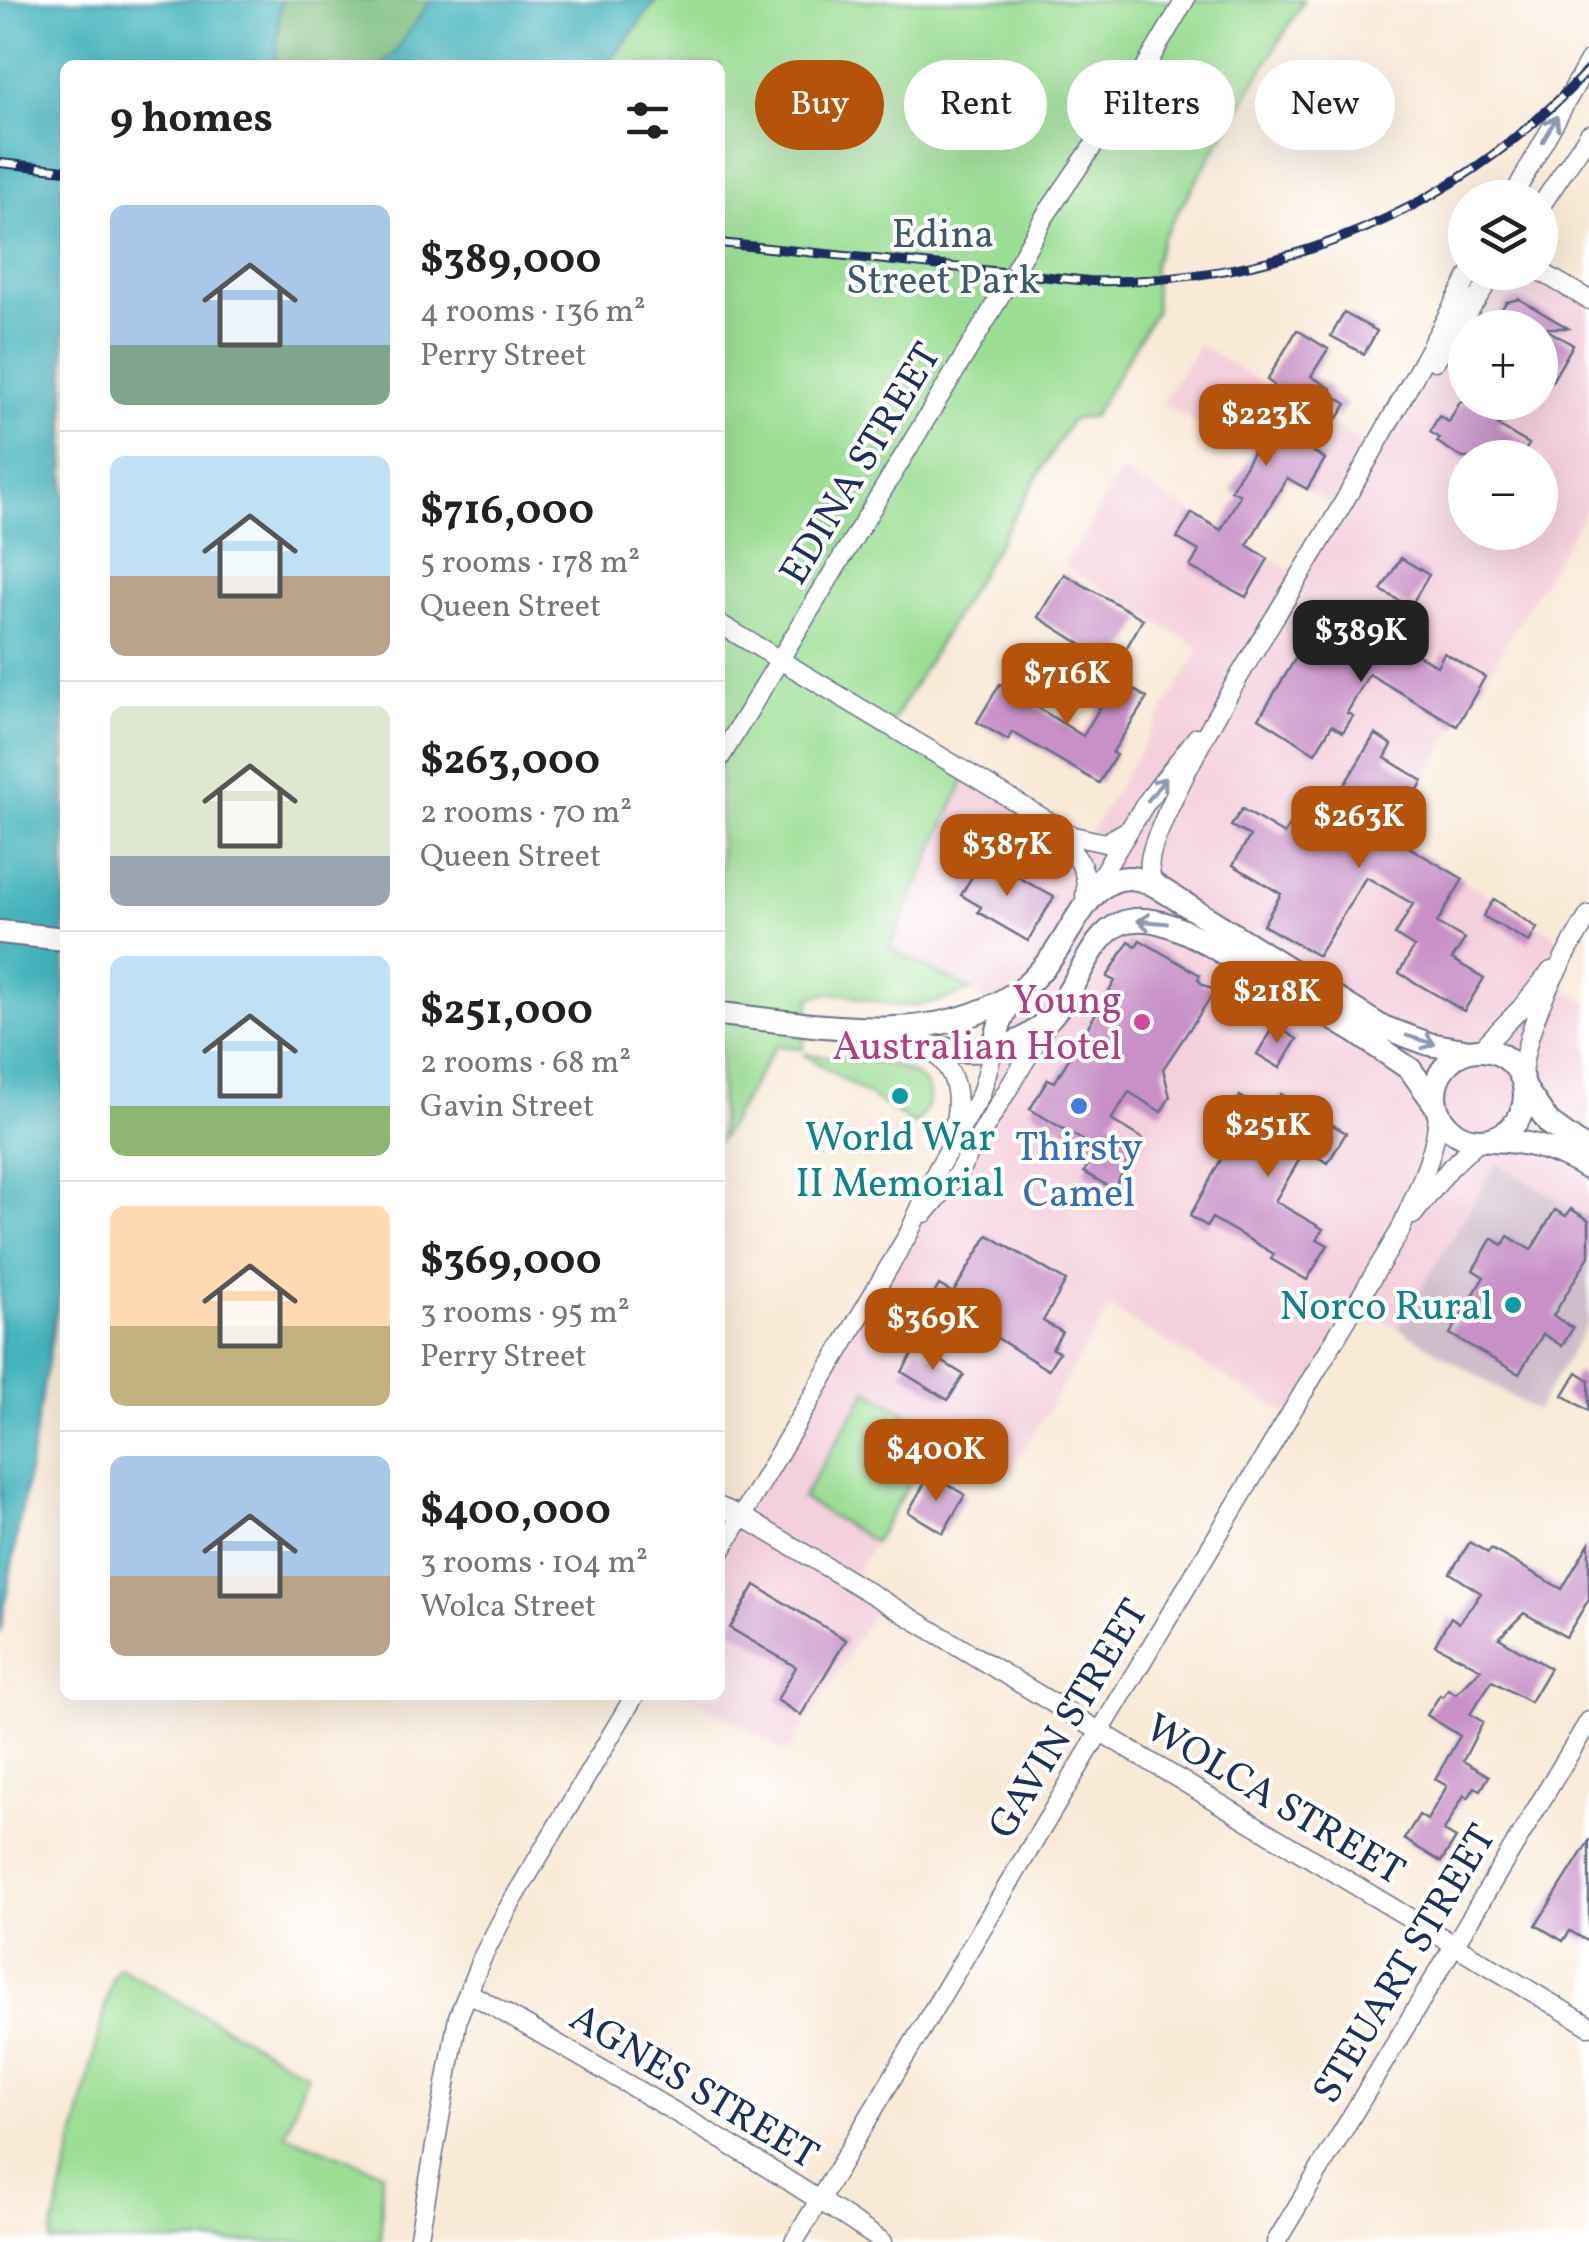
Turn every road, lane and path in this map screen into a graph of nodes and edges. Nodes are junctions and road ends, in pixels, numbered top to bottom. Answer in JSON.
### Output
{"nodes":[{"id":1,"x":1185,"y":0,"type":"edge"},
{"id":2,"x":1589,"y":62,"type":"edge"},
{"id":3,"x":1589,"y":134,"type":"edge"},
{"id":4,"x":1522,"y":180,"type":"edge"},
{"id":5,"x":1558,"y":180,"type":"edge"},
{"id":6,"x":1558,"y":282,"type":"edge"},
{"id":7,"x":1461,"y":290,"type":"edge"},
{"id":8,"x":1484,"y":290,"type":"edge"},
{"id":9,"x":1589,"y":300,"type":"edge"},
{"id":10,"x":1386,"y":432,"type":"junction"},
{"id":11,"x":725,"y":627,"type":"edge"},
{"id":12,"x":781,"y":661,"type":"junction"},
{"id":13,"x":1228,"y":697,"type":"junction"},
{"id":14,"x":725,"y":750,"type":"edge"},
{"id":15,"x":1044,"y":821,"type":"junction"},
{"id":16,"x":1128,"y":830,"type":"junction"},
{"id":17,"x":1156,"y":886,"type":"junction"},
{"id":18,"x":1589,"y":914,"type":"edge"},
{"id":19,"x":1078,"y":915,"type":"junction"},
{"id":20,"x":0,"y":932,"type":"edge"},
{"id":21,"x":60,"y":939,"type":"edge"},
{"id":22,"x":1096,"y":944,"type":"junction"},
{"id":23,"x":1570,"y":947,"type":"junction"},
{"id":24,"x":1016,"y":993,"type":"junction"},
{"id":25,"x":725,"y":1015,"type":"edge"},
{"id":26,"x":1052,"y":1015,"type":"junction"},
{"id":27,"x":865,"y":1029,"type":"junction"},
{"id":28,"x":921,"y":1044,"type":"junction"},
{"id":29,"x":994,"y":1048,"type":"junction"},
{"id":30,"x":1475,"y":1050,"type":"junction"},
{"id":31,"x":1523,"y":1082,"type":"junction"},
{"id":32,"x":1437,"y":1108,"type":"junction"},
{"id":33,"x":1485,"y":1140,"type":"junction"},
{"id":34,"x":1589,"y":1152,"type":"edge"},
{"id":35,"x":1589,"y":1169,"type":"edge"},
{"id":36,"x":937,"y":1170,"type":"junction"},
{"id":37,"x":1400,"y":1231,"type":"junction"},
{"id":38,"x":909,"y":1233,"type":"junction"},
{"id":39,"x":725,"y":1510,"type":"edge"},
{"id":40,"x":742,"y":1516,"type":"junction"},
{"id":41,"x":725,"y":1545,"type":"edge"},
{"id":42,"x":632,"y":1700,"type":"edge"},
{"id":43,"x":1589,"y":1721,"type":"edge"},
{"id":44,"x":1099,"y":1732,"type":"junction"},
{"id":45,"x":1453,"y":1946,"type":"junction"},
{"id":46,"x":468,"y":1992,"type":"junction"},
{"id":47,"x":1589,"y":2026,"type":"edge"},
{"id":48,"x":819,"y":2199,"type":"junction"},
{"id":49,"x":418,"y":2242,"type":"edge"},
{"id":50,"x":794,"y":2242,"type":"edge"},
{"id":51,"x":883,"y":2242,"type":"edge"},
{"id":52,"x":1276,"y":2242,"type":"edge"}],
"edges":[{"from":1,"to":12,"type":"street","name":"EDINA STREET"},
{"from":4,"to":2,"type":"street","one_way":true},
{"from":3,"to":5,"type":"street"},
{"from":6,"to":9,"type":"street"},
{"from":7,"to":10,"type":"street"},
{"from":8,"to":10,"type":"street"},
{"from":10,"to":13,"type":"street"},
{"from":11,"to":12,"type":"street"},
{"from":12,"to":14,"type":"street","name":"EDINA STREET"},
{"from":12,"to":15,"type":"street"},
{"from":16,"to":13,"type":"street","one_way":true},
{"from":13,"to":17,"type":"street"},
{"from":15,"to":16,"type":"street"},
{"from":15,"to":19,"type":"street"},
{"from":16,"to":19,"type":"street"},
{"from":17,"to":19,"type":"main road"},
{"from":17,"to":30,"type":"main road","one_way":true},
{"from":18,"to":23,"type":"street"},
{"from":19,"to":22,"type":"main road"},
{"from":19,"to":24,"type":"main road"},
{"from":20,"to":21,"type":"main road"},
{"from":22,"to":26,"type":"main road"},
{"from":32,"to":22,"type":"main road","one_way":true},
{"from":23,"to":30,"type":"street"},
{"from":23,"to":31,"type":"street"},
{"from":24,"to":27,"type":"main road"},
{"from":24,"to":29,"type":"main road"},
{"from":25,"to":27,"type":"main road"},
{"from":26,"to":29,"type":"main road"},
{"from":26,"to":38,"type":"street"},
{"from":27,"to":28,"type":"main road"},
{"from":28,"to":29,"type":"main road"},
{"from":28,"to":36,"type":"street"},
{"from":29,"to":36,"type":"street"},
{"from":30,"to":31,"type":"main road"},
{"from":30,"to":32,"type":"main road"},
{"from":31,"to":33,"type":"main road"},
{"from":31,"to":34,"type":"main road"},
{"from":32,"to":33,"type":"main road"},
{"from":32,"to":37,"type":"street","name":"GAVIN STREET"},
{"from":33,"to":35,"type":"main road"},
{"from":33,"to":37,"type":"street","name":"GAVIN STREET"},
{"from":36,"to":38,"type":"street"},
{"from":37,"to":44,"type":"street","name":"GAVIN STREET"},
{"from":38,"to":40,"type":"street"},
{"from":39,"to":40,"type":"street","name":"WOLCA STREET"},
{"from":40,"to":41,"type":"street"},
{"from":40,"to":44,"type":"street","name":"WOLCA STREET"},
{"from":42,"to":46,"type":"street"},
{"from":43,"to":45,"type":"street","name":"STEUART STREET"},
{"from":44,"to":45,"type":"street","name":"WOLCA STREET"},
{"from":44,"to":48,"type":"street","name":"GAVIN STREET"},
{"from":45,"to":47,"type":"street","name":"WOLCA STREET"},
{"from":45,"to":52,"type":"street","name":"STEUART STREET"},
{"from":46,"to":48,"type":"street","name":"AGNES STREET"},
{"from":46,"to":49,"type":"street"},
{"from":48,"to":50,"type":"street","name":"GAVIN STREET"},
{"from":48,"to":51,"type":"street","name":"AGNES STREET"}]}
